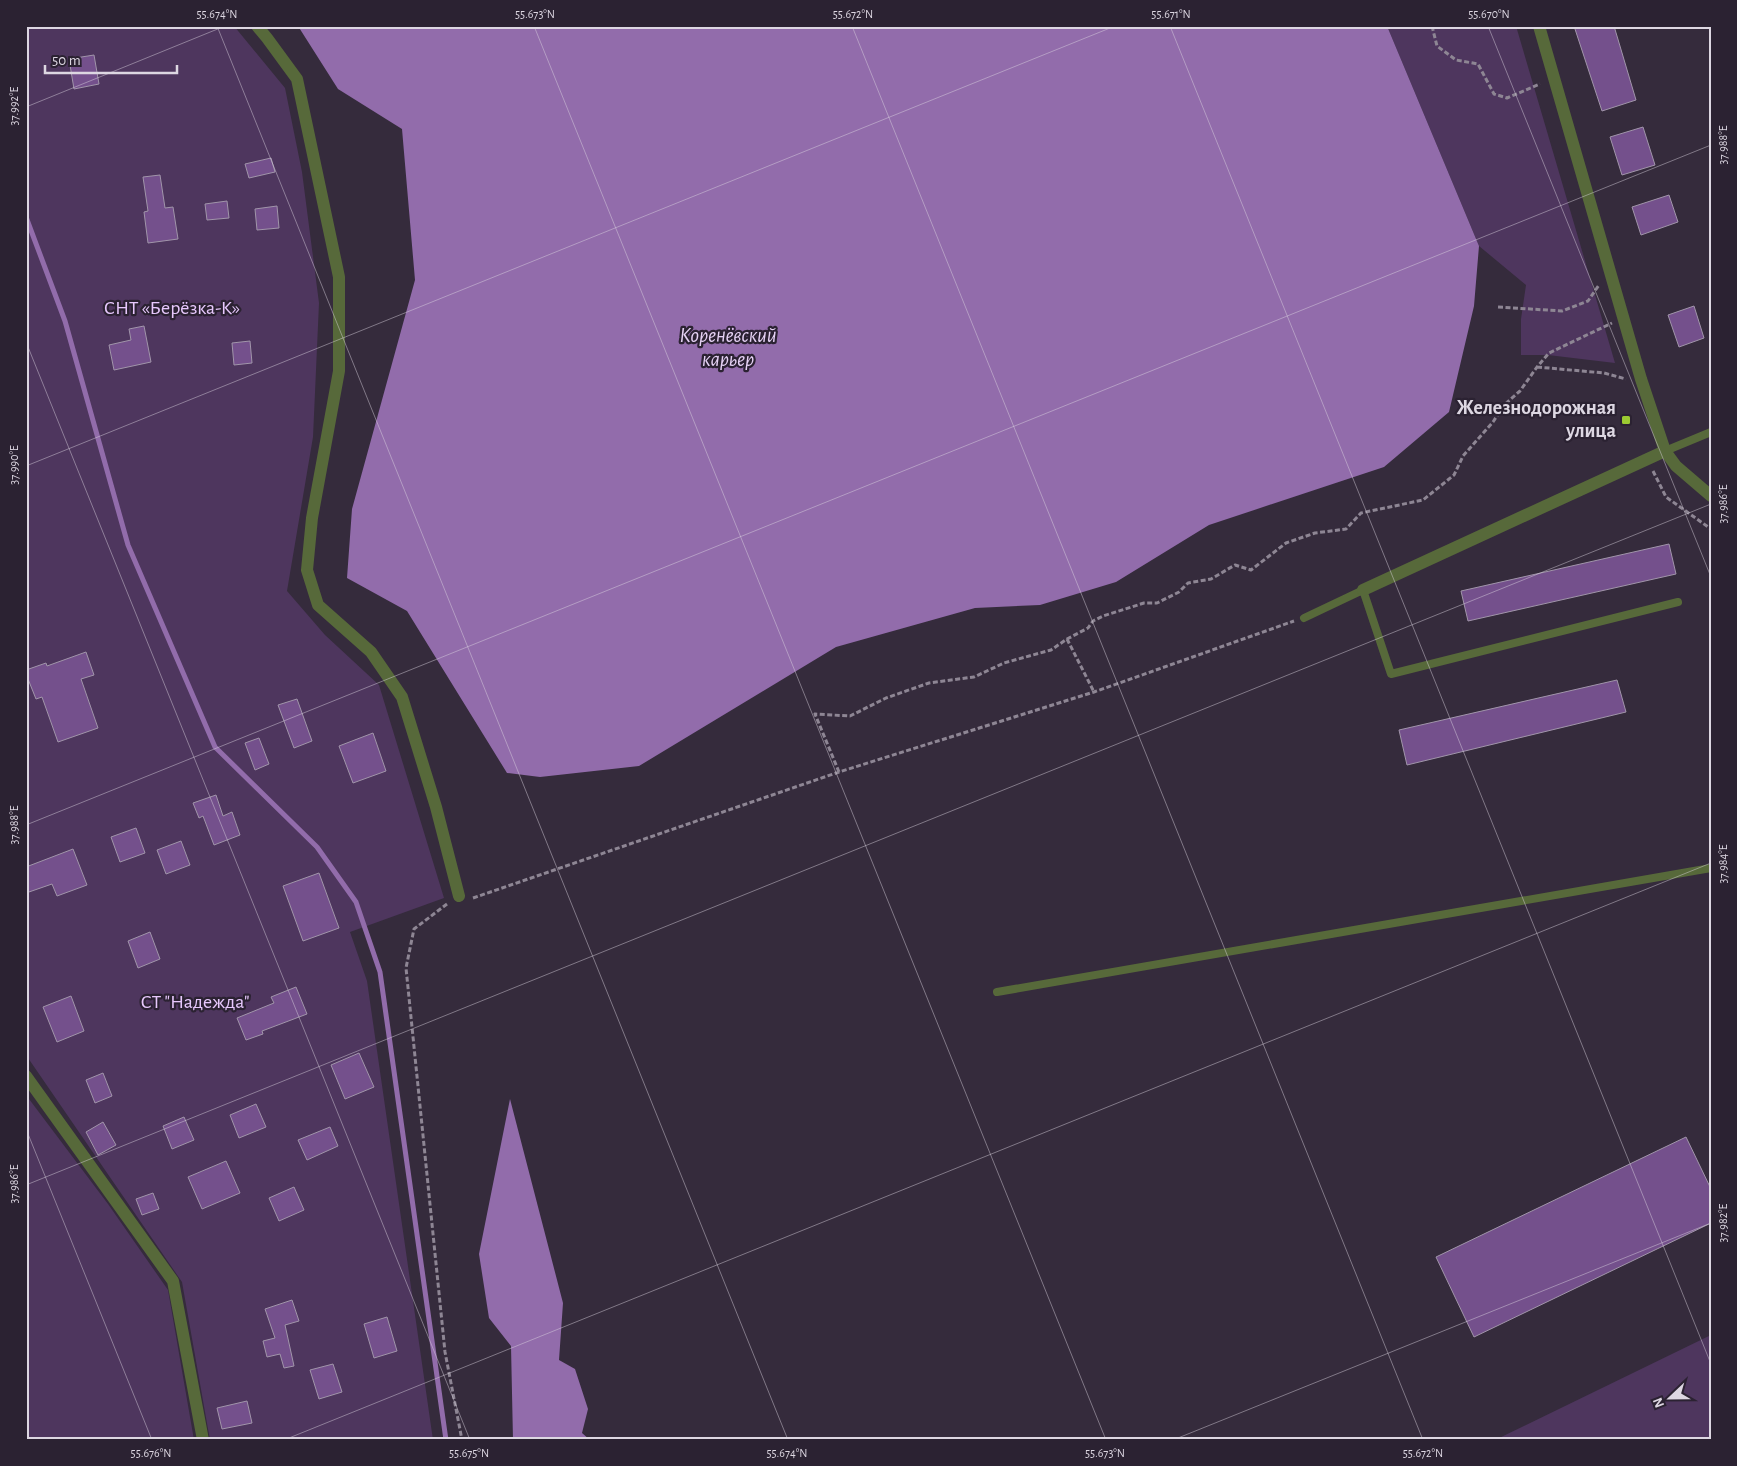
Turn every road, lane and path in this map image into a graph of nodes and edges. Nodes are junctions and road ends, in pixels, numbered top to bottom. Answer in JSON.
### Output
{"nodes":[{"id":1,"x":257,"y":26,"type":"edge"},
{"id":2,"x":1432,"y":26,"type":"edge"},
{"id":3,"x":1539,"y":26,"type":"edge"},
{"id":4,"x":1543,"y":83,"type":"dead end"},
{"id":5,"x":1601,"y":283,"type":"dead end"},
{"id":6,"x":1498,"y":307,"type":"dead end"},
{"id":7,"x":1612,"y":322,"type":"dead end"},
{"id":8,"x":1537,"y":367,"type":"junction"},
{"id":9,"x":1629,"y":380,"type":"dead end"},
{"id":10,"x":1711,"y":432,"type":"edge"},
{"id":11,"x":1665,"y":451,"type":"junction"},
{"id":12,"x":1647,"y":460,"type":"junction"},
{"id":13,"x":1711,"y":496,"type":"edge"},
{"id":14,"x":1711,"y":530,"type":"edge"},
{"id":15,"x":1363,"y":590,"type":"junction"},
{"id":16,"x":1678,"y":602,"type":"dead end"},
{"id":17,"x":1304,"y":618,"type":"joint"},
{"id":18,"x":1067,"y":639,"type":"junction"},
{"id":19,"x":1094,"y":692,"type":"junction"},
{"id":20,"x":840,"y":772,"type":"junction"},
{"id":21,"x":1711,"y":868,"type":"edge"},
{"id":22,"x":459,"y":896,"type":"junction"},
{"id":23,"x":997,"y":992,"type":"dead end"},
{"id":24,"x":26,"y":1076,"type":"edge"},
{"id":25,"x":203,"y":1440,"type":"edge"},
{"id":26,"x":462,"y":1440,"type":"edge"}],
"edges":[{"from":1,"to":22,"type":"street"},
{"from":2,"to":4,"type":"path"},
{"from":3,"to":11,"type":"street"},
{"from":5,"to":6,"type":"path"},
{"from":7,"to":8,"type":"path"},
{"from":8,"to":9,"type":"path"},
{"from":8,"to":18,"type":"path"},
{"from":10,"to":11,"type":"lane"},
{"from":11,"to":12,"type":"street"},
{"from":11,"to":13,"type":"street"},
{"from":12,"to":14,"type":"path"},
{"from":12,"to":15,"type":"street"},
{"from":15,"to":16,"type":"lane"},
{"from":15,"to":17,"type":"lane"},
{"from":17,"to":19,"type":"path"},
{"from":18,"to":19,"type":"path"},
{"from":18,"to":20,"type":"path"},
{"from":19,"to":20,"type":"path"},
{"from":20,"to":22,"type":"path"},
{"from":21,"to":23,"type":"lane"},
{"from":22,"to":26,"type":"path"},
{"from":24,"to":25,"type":"street"}]}
